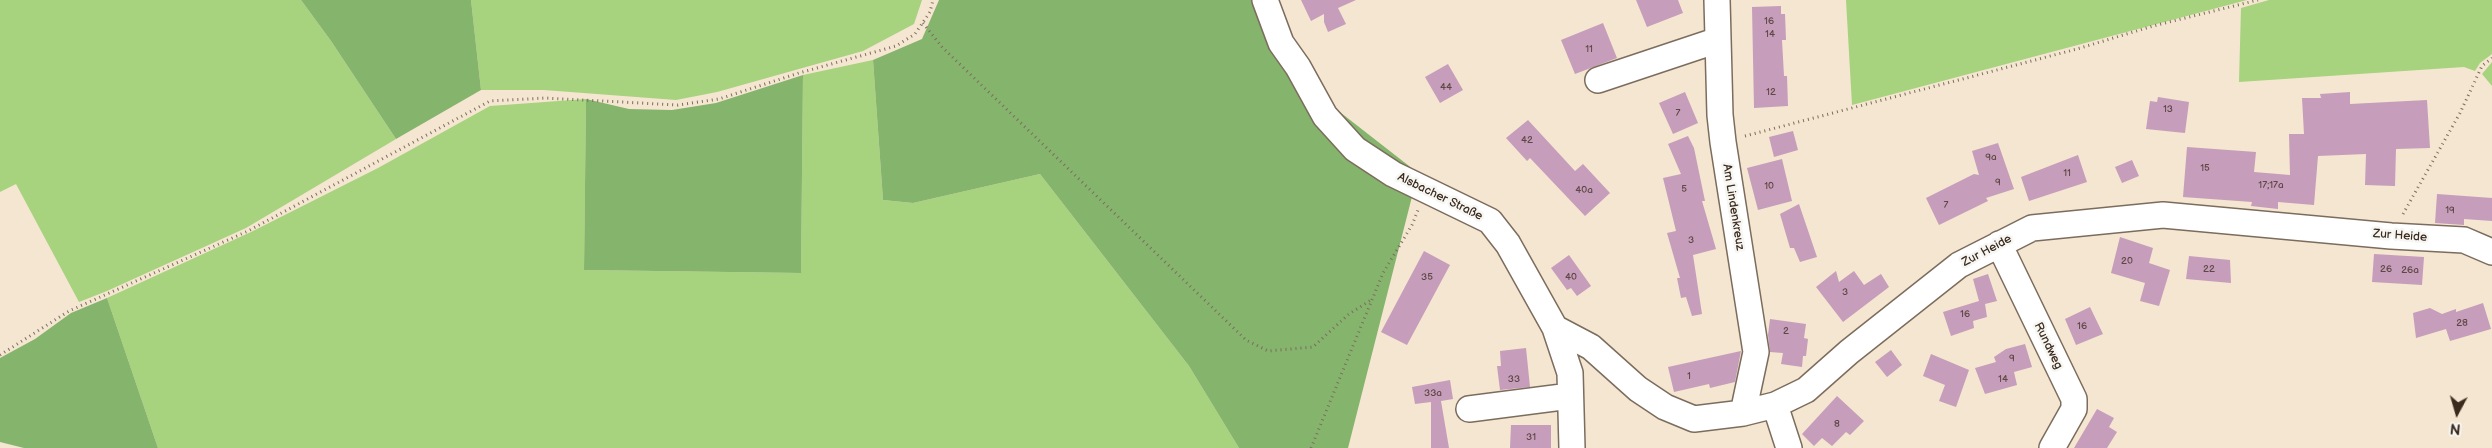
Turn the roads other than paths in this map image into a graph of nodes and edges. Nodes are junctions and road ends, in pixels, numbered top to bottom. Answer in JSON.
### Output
{"nodes":[{"id":1,"x":1265,"y":0,"type":"edge"},
{"id":2,"x":1717,"y":0,"type":"edge"},
{"id":3,"x":1718,"y":40,"type":"junction"},
{"id":4,"x":1598,"y":80,"type":"dead end"},
{"id":5,"x":1999,"y":244,"type":"junction"},
{"id":6,"x":2492,"y":252,"type":"edge"},
{"id":7,"x":1555,"y":328,"type":"junction"},
{"id":8,"x":1570,"y":396,"type":"junction"},
{"id":9,"x":1775,"y":405,"type":"junction"},
{"id":10,"x":1469,"y":409,"type":"dead end"},
{"id":11,"x":1743,"y":413,"type":"junction"},
{"id":12,"x":1572,"y":448,"type":"edge"},
{"id":13,"x":1788,"y":448,"type":"edge"},
{"id":14,"x":2052,"y":448,"type":"edge"}],
"edges":[{"from":1,"to":7,"type":"street","name":"Alsbacher Straße"},
{"from":2,"to":3,"type":"street","name":"Am Lindenkreuz"},
{"from":3,"to":4,"type":"street"},
{"from":3,"to":11,"type":"street","name":"Am Lindenkreuz"},
{"from":5,"to":6,"type":"street","name":"Zur Heide"},
{"from":5,"to":9,"type":"street","name":"Zur Heide"},
{"from":5,"to":14,"type":"street","name":"Rundweg"},
{"from":7,"to":8,"type":"street","name":"Alsbacher Straße"},
{"from":7,"to":11,"type":"street","name":"Zur Heide"},
{"from":8,"to":10,"type":"street"},
{"from":8,"to":12,"type":"street","name":"Alsbacher Straße"},
{"from":9,"to":11,"type":"street","name":"Zur Heide"},
{"from":9,"to":13,"type":"street"}]}
